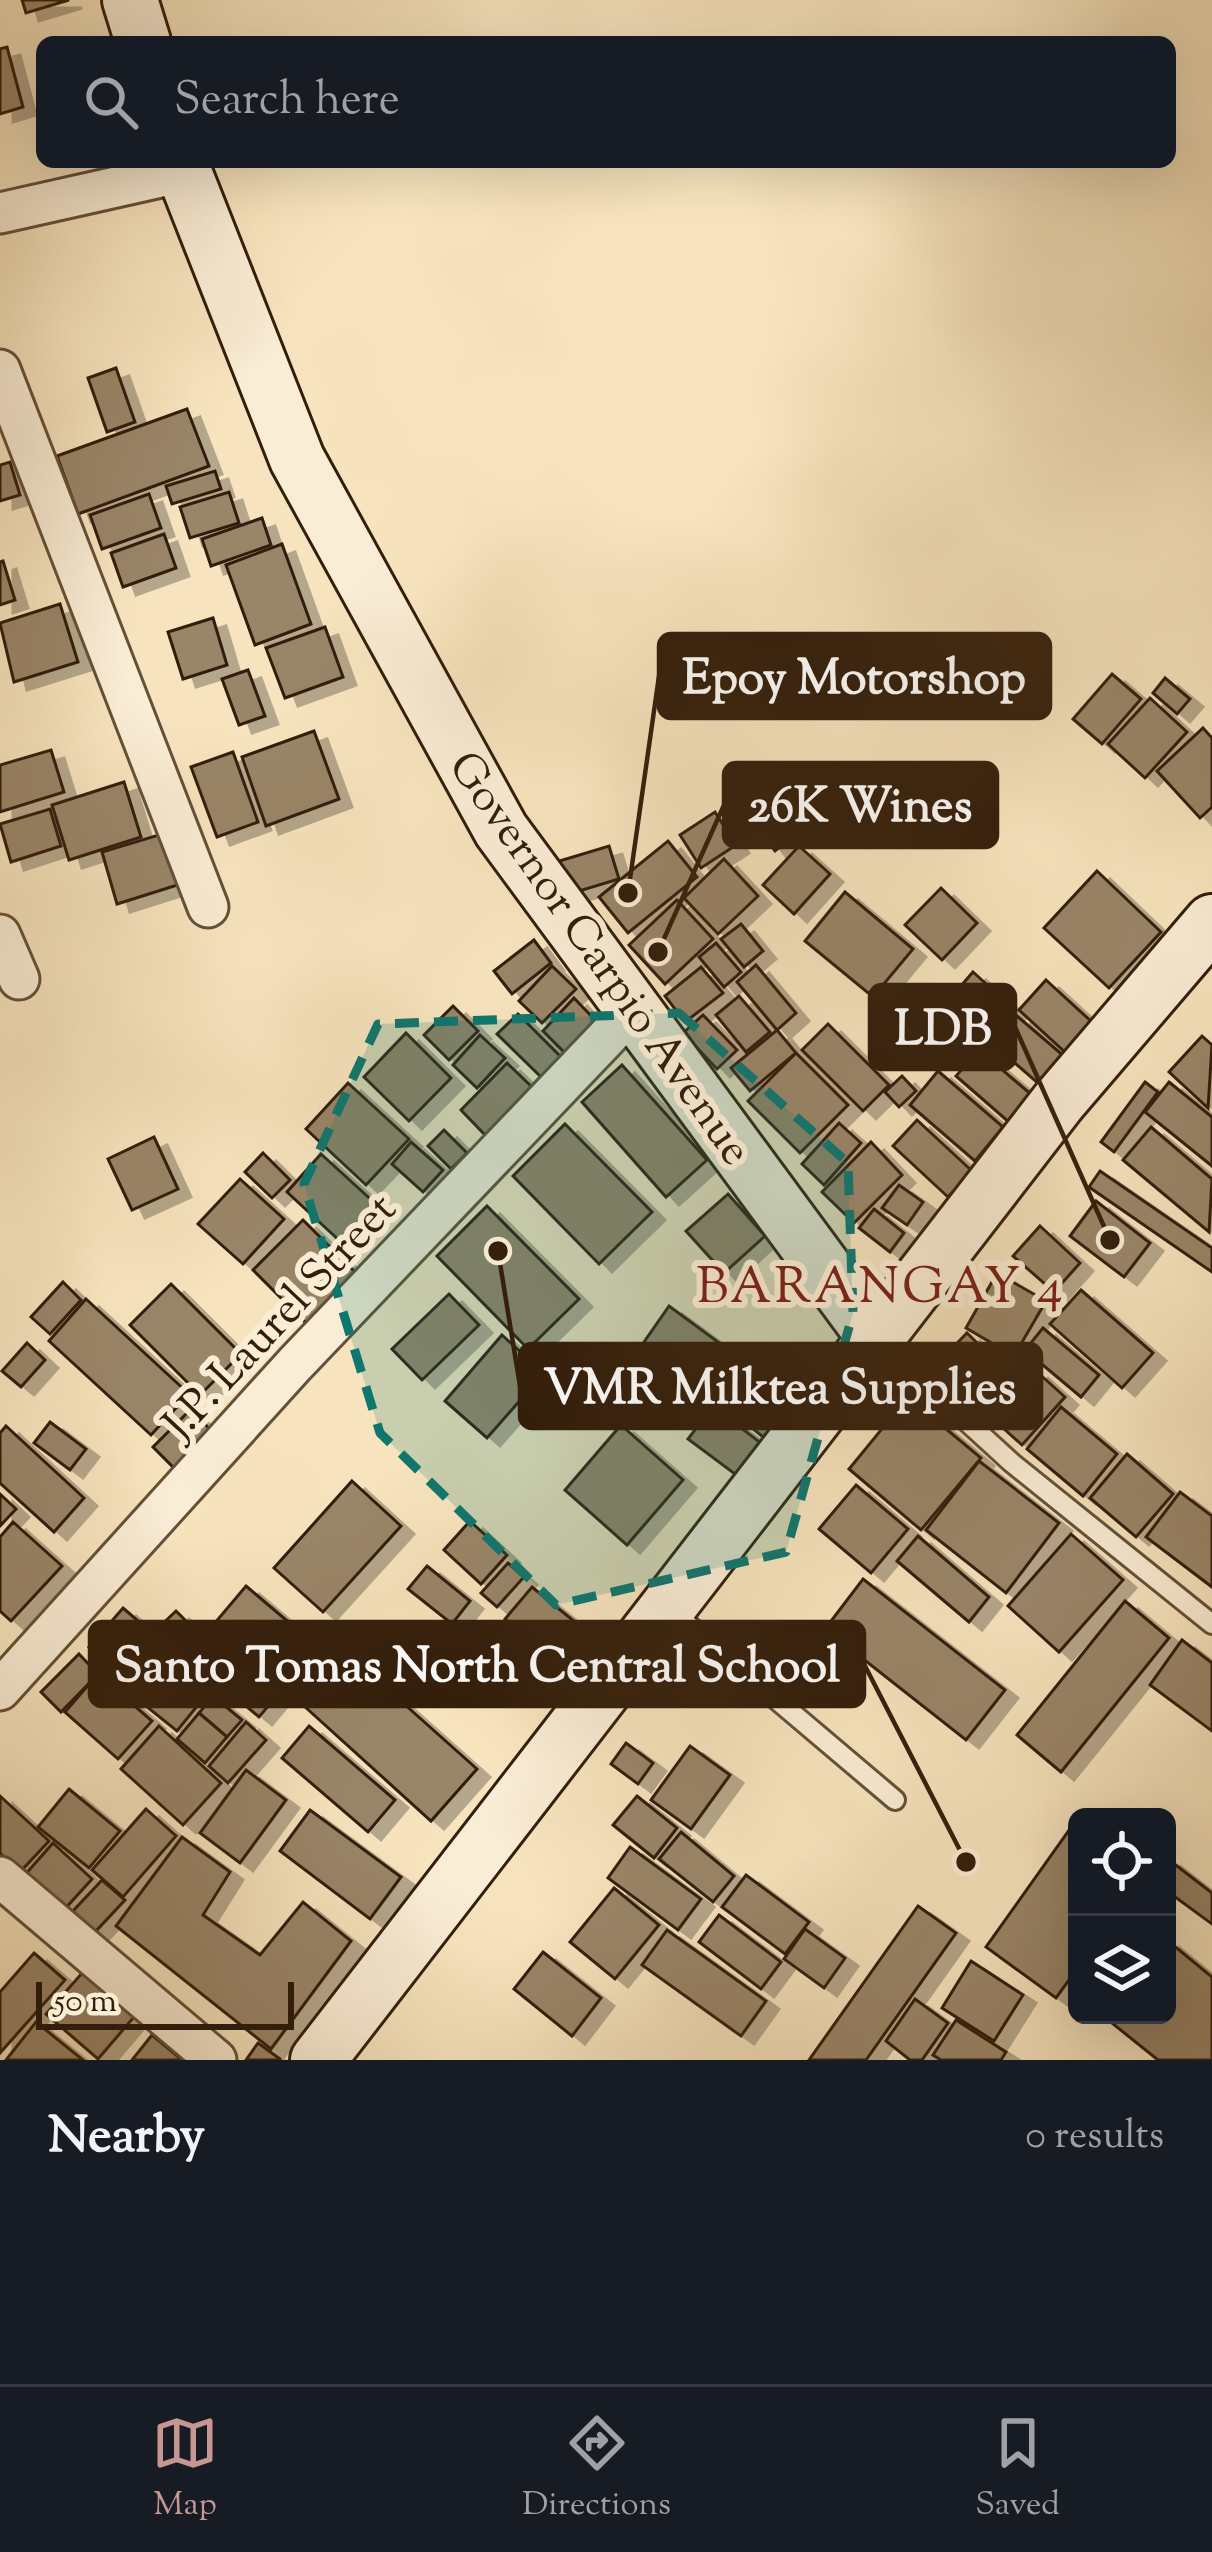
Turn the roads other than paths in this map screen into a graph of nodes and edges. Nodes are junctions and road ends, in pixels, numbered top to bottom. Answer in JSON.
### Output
{"nodes":[{"id":1,"x":130,"y":0,"type":"edge"},
{"id":2,"x":141,"y":36,"type":"edge"},
{"id":3,"x":178,"y":168,"type":"edge"},
{"id":4,"x":182,"y":168,"type":"edge"},
{"id":5,"x":0,"y":213,"type":"edge"},
{"id":6,"x":0,"y":370,"type":"edge"},
{"id":7,"x":208,"y":907,"type":"dead end"},
{"id":8,"x":1212,"y":922,"type":"edge"},
{"id":9,"x":0,"y":935,"type":"edge"},
{"id":10,"x":19,"y":980,"type":"dead end"},
{"id":11,"x":632,"y":1011,"type":"junction"},
{"id":12,"x":877,"y":1340,"type":"junction"},
{"id":13,"x":670,"y":1608,"type":"junction"},
{"id":14,"x":1212,"y":1624,"type":"edge"},
{"id":15,"x":0,"y":1690,"type":"edge"},
{"id":16,"x":895,"y":1800,"type":"dead end"},
{"id":17,"x":0,"y":1877,"type":"edge"},
{"id":18,"x":216,"y":2060,"type":"edge"},
{"id":19,"x":318,"y":2060,"type":"edge"}],
"edges":[{"from":1,"to":2,"type":"main road"},
{"from":3,"to":5,"type":"street"},
{"from":4,"to":11,"type":"main road","name":"Governor Carpio Avenue"},
{"from":6,"to":7,"type":"street"},
{"from":8,"to":12,"type":"main road"},
{"from":9,"to":10,"type":"street"},
{"from":11,"to":12,"type":"main road","name":"Governor Carpio Avenue"},
{"from":11,"to":15,"type":"street","name":"J.P. Laurel Street"},
{"from":12,"to":13,"type":"main road"},
{"from":12,"to":14,"type":"lane"},
{"from":13,"to":16,"type":"lane"},
{"from":13,"to":19,"type":"main road"},
{"from":17,"to":18,"type":"street"}]}
